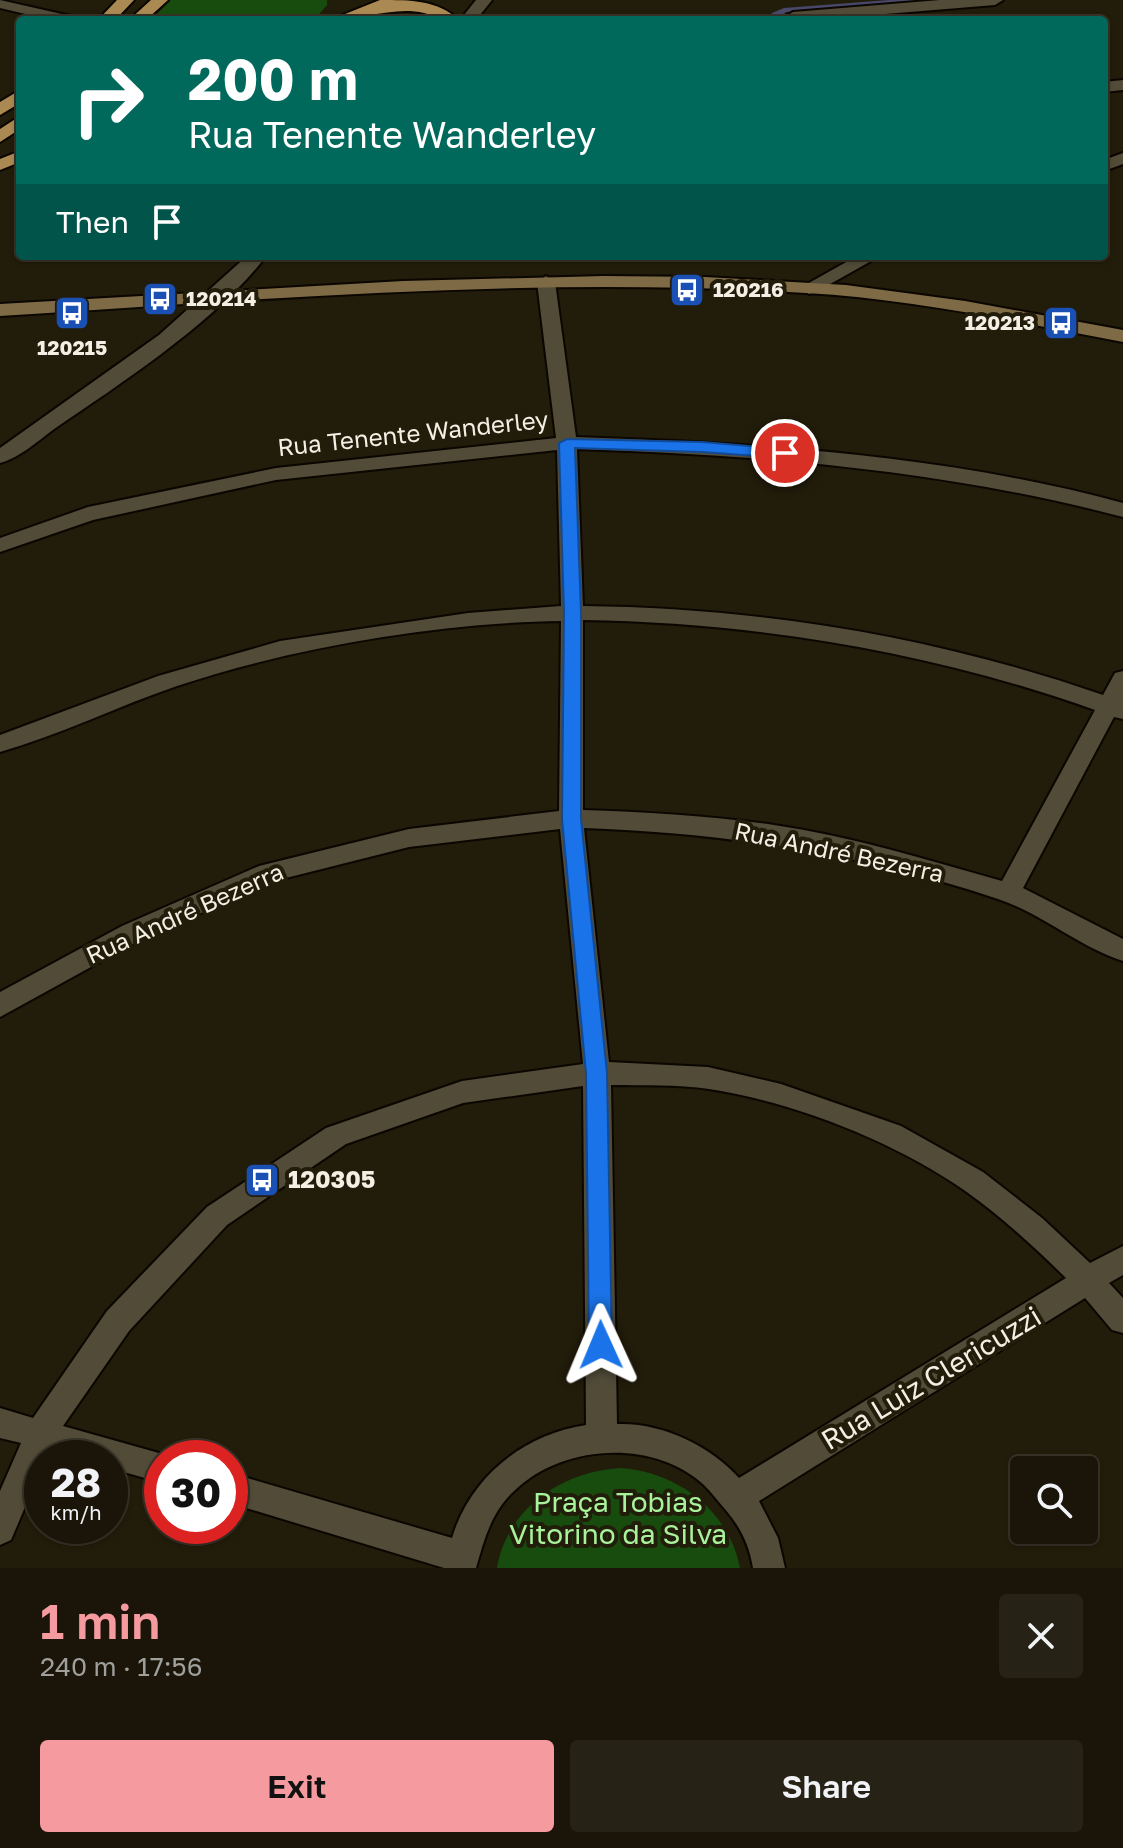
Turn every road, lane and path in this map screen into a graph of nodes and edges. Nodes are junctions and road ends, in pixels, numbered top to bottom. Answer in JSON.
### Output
{"nodes":[{"id":1,"x":126,"y":0,"type":"edge"},
{"id":2,"x":160,"y":0,"type":"edge"},
{"id":3,"x":397,"y":0,"type":"edge"},
{"id":4,"x":484,"y":0,"type":"edge"},
{"id":5,"x":995,"y":0,"type":"edge"},
{"id":6,"x":338,"y":2,"type":"dead end"},
{"id":7,"x":0,"y":3,"type":"edge"},
{"id":8,"x":792,"y":11,"type":"edge"},
{"id":9,"x":54,"y":16,"type":"edge"},
{"id":10,"x":110,"y":16,"type":"edge"},
{"id":11,"x":142,"y":16,"type":"edge"},
{"id":12,"x":329,"y":16,"type":"edge"},
{"id":13,"x":350,"y":16,"type":"edge"},
{"id":14,"x":446,"y":16,"type":"edge"},
{"id":15,"x":471,"y":16,"type":"edge"},
{"id":16,"x":16,"y":124,"type":"edge"},
{"id":17,"x":0,"y":137,"type":"edge"},
{"id":18,"x":253,"y":260,"type":"edge"},
{"id":19,"x":863,"y":260,"type":"edge"},
{"id":20,"x":546,"y":282,"type":"junction"},
{"id":21,"x":809,"y":288,"type":"junction"},
{"id":22,"x":217,"y":297,"type":"junction"},
{"id":23,"x":0,"y":310,"type":"edge"},
{"id":24,"x":1123,"y":336,"type":"edge"},
{"id":25,"x":567,"y":443,"type":"junction"},
{"id":26,"x":0,"y":457,"type":"edge"},
{"id":27,"x":1123,"y":510,"type":"edge"},
{"id":28,"x":0,"y":545,"type":"edge"},
{"id":29,"x":572,"y":613,"type":"junction"},
{"id":30,"x":1123,"y":679,"type":"edge"},
{"id":31,"x":1115,"y":708,"type":"edge"},
{"id":32,"x":0,"y":744,"type":"edge"},
{"id":33,"x":571,"y":819,"type":"junction"},
{"id":34,"x":1008,"y":892,"type":"junction"},
{"id":35,"x":1123,"y":951,"type":"edge"},
{"id":36,"x":0,"y":1006,"type":"edge"},
{"id":37,"x":597,"y":1073,"type":"junction"},
{"id":38,"x":1123,"y":1259,"type":"edge"},
{"id":39,"x":1090,"y":1282,"type":"junction"},
{"id":40,"x":1123,"y":1320,"type":"edge"},
{"id":41,"x":0,"y":1423,"type":"edge"},
{"id":42,"x":41,"y":1432,"type":"junction"},
{"id":43,"x":602,"y":1436,"type":"junction"},
{"id":44,"x":144,"y":1463,"type":"edge"},
{"id":45,"x":248,"y":1494,"type":"edge"},
{"id":46,"x":738,"y":1496,"type":"junction"},
{"id":47,"x":0,"y":1529,"type":"edge"},
{"id":48,"x":461,"y":1562,"type":"edge"},
{"id":49,"x":769,"y":1568,"type":"edge"}],
"edges":[{"from":1,"to":10,"type":"main road"},
{"from":2,"to":11,"type":"main road"},
{"from":3,"to":13,"type":"main road"},
{"from":3,"to":14,"type":"main road"},
{"from":4,"to":15,"type":"street"},
{"from":5,"to":8,"type":"street"},
{"from":6,"to":12,"type":"main road"},
{"from":7,"to":9,"type":"street"},
{"from":16,"to":17,"type":"main road"},
{"from":18,"to":22,"type":"street"},
{"from":19,"to":21,"type":"street"},
{"from":20,"to":21,"type":"street"},
{"from":20,"to":22,"type":"street"},
{"from":20,"to":25,"type":"street"},
{"from":21,"to":24,"type":"street"},
{"from":22,"to":23,"type":"street"},
{"from":22,"to":26,"type":"street"},
{"from":25,"to":27,"type":"street","name":"Rua Tenente Wanderley"},
{"from":25,"to":28,"type":"street","name":"Rua Tenente Wanderley"},
{"from":25,"to":29,"type":"street"},
{"from":29,"to":31,"type":"street"},
{"from":29,"to":32,"type":"street"},
{"from":29,"to":33,"type":"street"},
{"from":30,"to":31,"type":"street"},
{"from":31,"to":34,"type":"street"},
{"from":33,"to":34,"type":"street","name":"Rua André Bezerra"},
{"from":33,"to":36,"type":"street","name":"Rua André Bezerra"},
{"from":33,"to":37,"type":"street"},
{"from":34,"to":35,"type":"street","name":"Rua André Bezerra"},
{"from":37,"to":39,"type":"street"},
{"from":37,"to":42,"type":"street"},
{"from":37,"to":43,"type":"street"},
{"from":38,"to":39,"type":"street","name":"Rua Luiz Clericuzzi"},
{"from":39,"to":40,"type":"street"},
{"from":39,"to":46,"type":"street","name":"Rua Luiz Clericuzzi"},
{"from":41,"to":42,"type":"street"},
{"from":42,"to":44,"type":"street"},
{"from":42,"to":47,"type":"street"},
{"from":43,"to":46,"type":"street"},
{"from":43,"to":48,"type":"street"},
{"from":45,"to":48,"type":"street"},
{"from":46,"to":49,"type":"street"}]}
